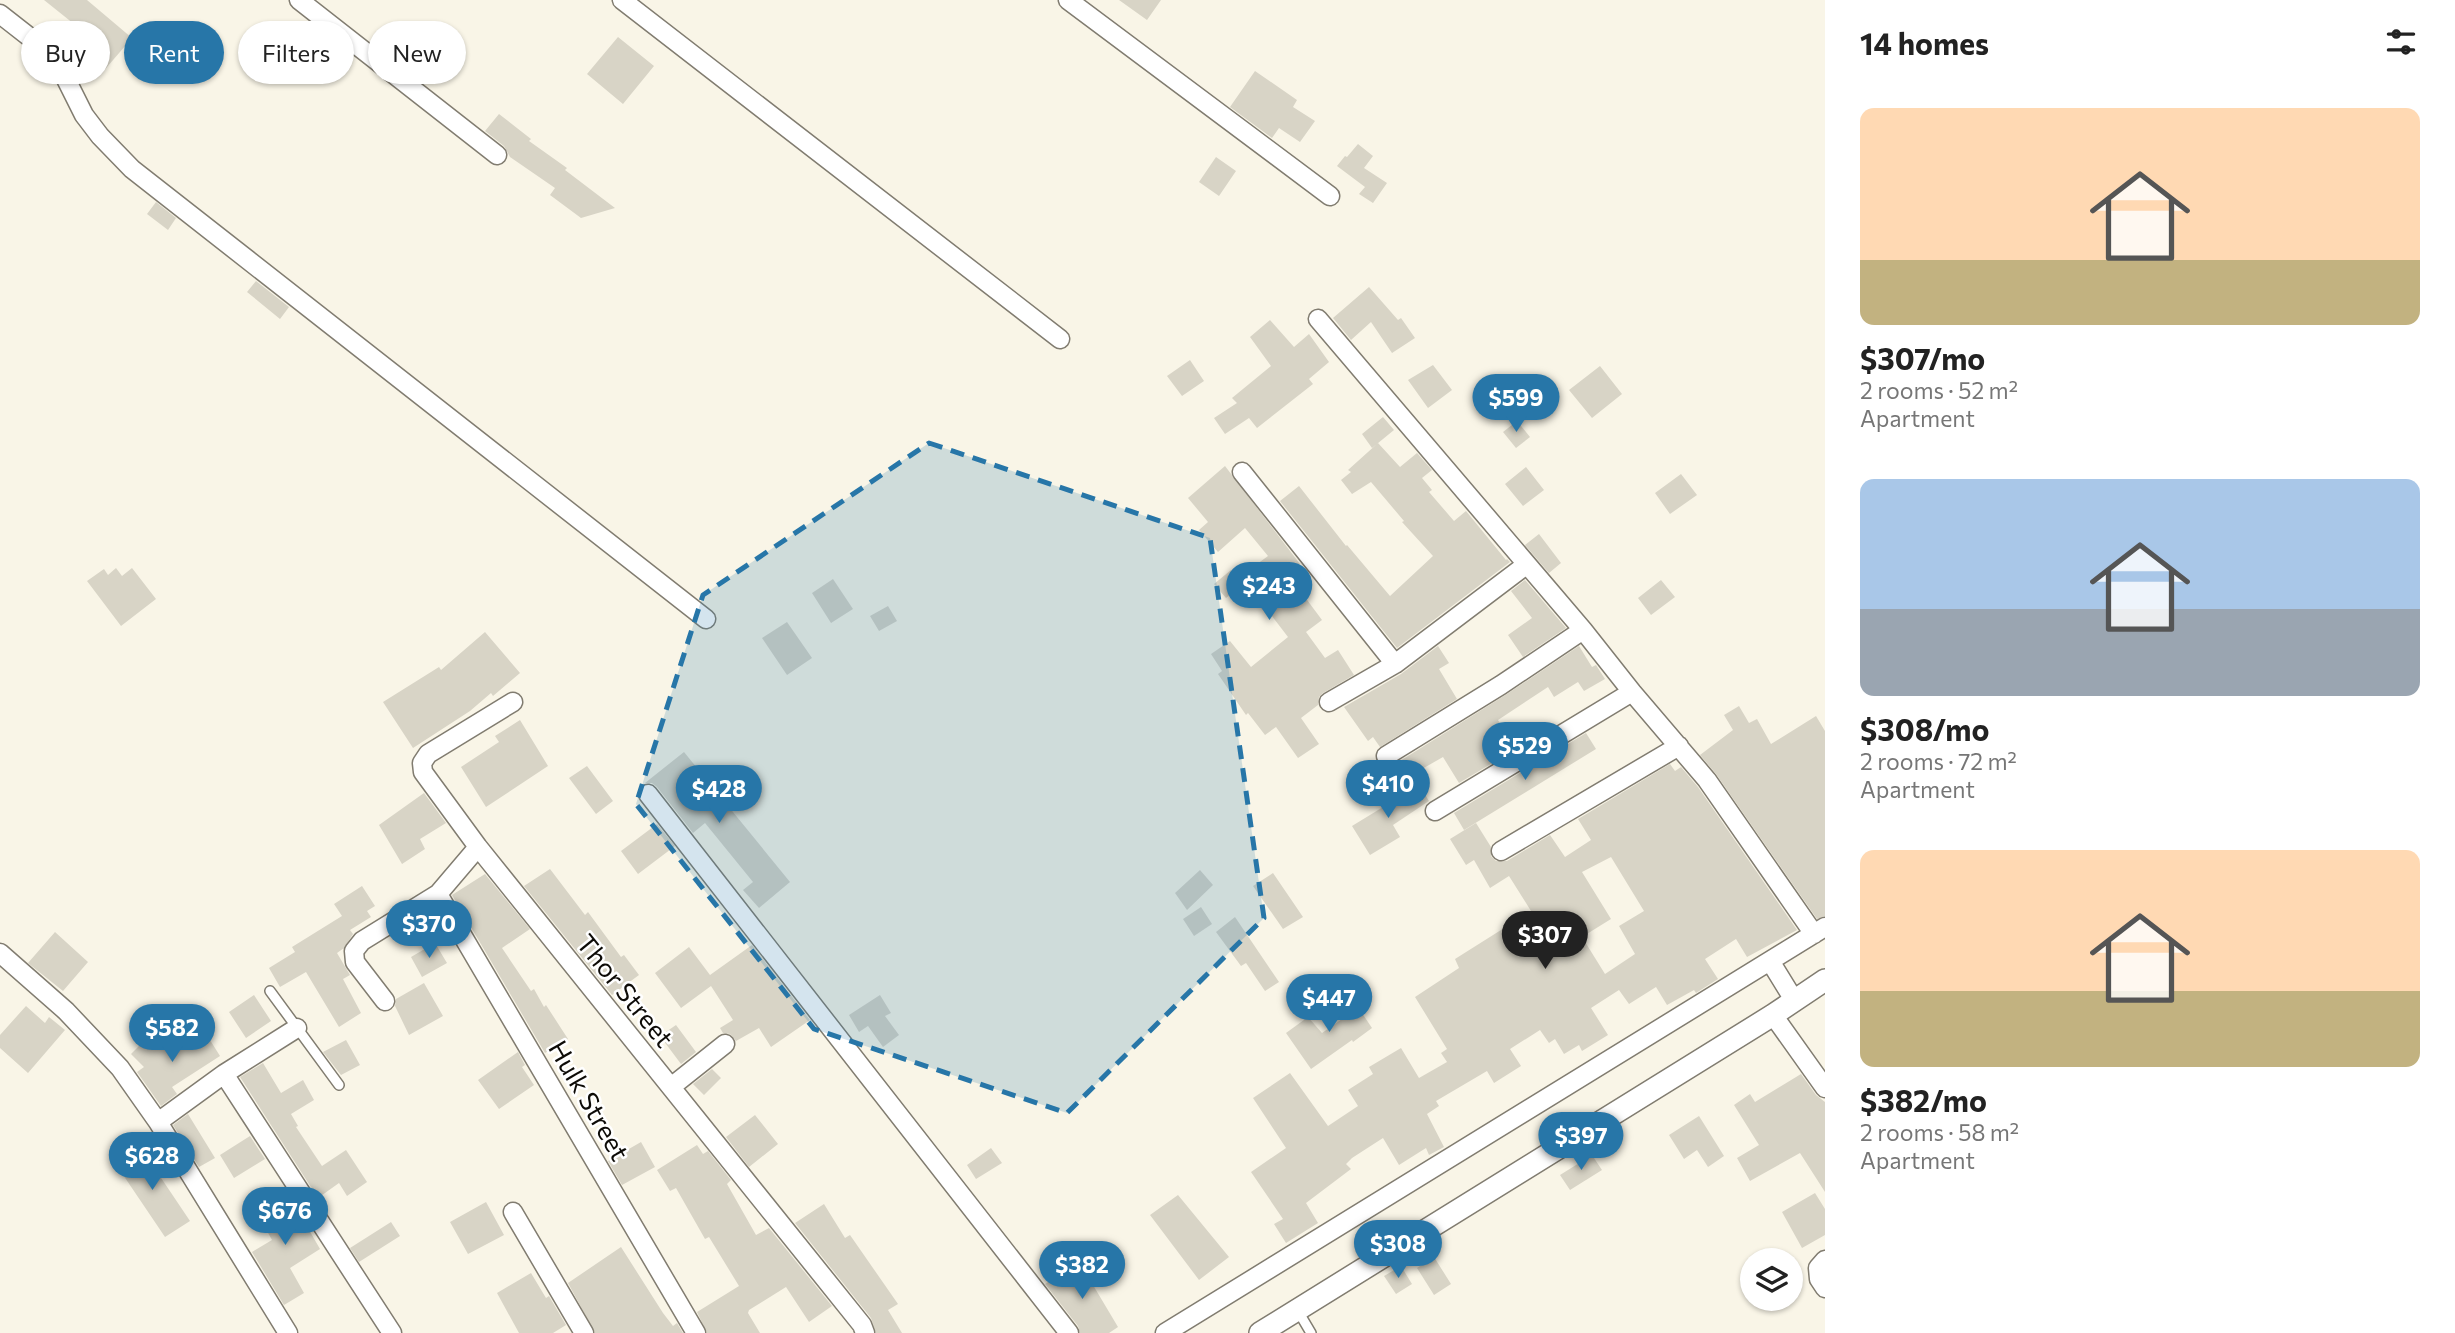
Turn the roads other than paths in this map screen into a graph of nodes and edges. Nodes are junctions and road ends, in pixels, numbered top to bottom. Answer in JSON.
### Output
{"nodes":[{"id":1,"x":299,"y":0,"type":"edge"},
{"id":2,"x":622,"y":0,"type":"edge"},
{"id":3,"x":1068,"y":0,"type":"edge"},
{"id":4,"x":0,"y":14,"type":"edge"},
{"id":5,"x":497,"y":155,"type":"dead end"},
{"id":6,"x":1330,"y":196,"type":"dead end"},
{"id":7,"x":1318,"y":319,"type":"dead end"},
{"id":8,"x":1060,"y":339,"type":"dead end"},
{"id":9,"x":1242,"y":472,"type":"dead end"},
{"id":10,"x":1526,"y":565,"type":"junction"},
{"id":11,"x":706,"y":618,"type":"dead end"},
{"id":12,"x":1583,"y":630,"type":"junction"},
{"id":13,"x":1395,"y":664,"type":"junction"},
{"id":14,"x":1632,"y":692,"type":"junction"},
{"id":15,"x":513,"y":702,"type":"dead end"},
{"id":16,"x":1328,"y":702,"type":"dead end"},
{"id":17,"x":1679,"y":746,"type":"junction"},
{"id":18,"x":1386,"y":756,"type":"dead end"},
{"id":19,"x":648,"y":794,"type":"dead end"},
{"id":20,"x":1435,"y":811,"type":"dead end"},
{"id":21,"x":478,"y":847,"type":"junction"},
{"id":22,"x":1501,"y":851,"type":"dead end"},
{"id":23,"x":438,"y":894,"type":"junction"},
{"id":24,"x":1819,"y":930,"type":"edge"},
{"id":25,"x":0,"y":953,"type":"edge"},
{"id":26,"x":1772,"y":964,"type":"junction"},
{"id":27,"x":1825,"y":980,"type":"edge"},
{"id":28,"x":270,"y":991,"type":"dead end"},
{"id":29,"x":1791,"y":995,"type":"junction"},
{"id":30,"x":385,"y":1001,"type":"dead end"},
{"id":31,"x":1773,"y":1015,"type":"junction"},
{"id":32,"x":297,"y":1028,"type":"junction"},
{"id":33,"x":725,"y":1044,"type":"dead end"},
{"id":34,"x":223,"y":1074,"type":"junction"},
{"id":35,"x":339,"y":1085,"type":"dead end"},
{"id":36,"x":671,"y":1087,"type":"junction"},
{"id":37,"x":1825,"y":1088,"type":"edge"},
{"id":38,"x":158,"y":1122,"type":"junction"},
{"id":39,"x":513,"y":1212,"type":"dead end"},
{"id":40,"x":1825,"y":1260,"type":"edge"},
{"id":41,"x":1825,"y":1288,"type":"edge"},
{"id":42,"x":1297,"y":1310,"type":"junction"},
{"id":43,"x":288,"y":1333,"type":"edge"},
{"id":44,"x":392,"y":1333,"type":"edge"},
{"id":45,"x":584,"y":1333,"type":"edge"},
{"id":46,"x":696,"y":1333,"type":"edge"},
{"id":47,"x":865,"y":1333,"type":"edge"},
{"id":48,"x":1069,"y":1333,"type":"edge"},
{"id":49,"x":1165,"y":1333,"type":"edge"},
{"id":50,"x":1260,"y":1333,"type":"edge"},
{"id":51,"x":1311,"y":1333,"type":"edge"}],
"edges":[{"from":1,"to":5,"type":"street"},
{"from":2,"to":8,"type":"street"},
{"from":3,"to":6,"type":"street"},
{"from":4,"to":11,"type":"street"},
{"from":7,"to":10,"type":"street"},
{"from":9,"to":13,"type":"street"},
{"from":10,"to":12,"type":"street"},
{"from":10,"to":13,"type":"street"},
{"from":12,"to":14,"type":"street"},
{"from":12,"to":18,"type":"street"},
{"from":13,"to":16,"type":"street"},
{"from":14,"to":17,"type":"street"},
{"from":14,"to":20,"type":"street"},
{"from":15,"to":21,"type":"street","name":"Thor Street"},
{"from":17,"to":22,"type":"street"},
{"from":17,"to":24,"type":"street"},
{"from":19,"to":48,"type":"street"},
{"from":21,"to":23,"type":"street"},
{"from":21,"to":36,"type":"street","name":"Thor Street"},
{"from":23,"to":30,"type":"street"},
{"from":23,"to":46,"type":"street","name":"Hulk Street"},
{"from":24,"to":26,"type":"street"},
{"from":25,"to":38,"type":"street"},
{"from":26,"to":29,"type":"street"},
{"from":26,"to":49,"type":"street"},
{"from":27,"to":29,"type":"street"},
{"from":28,"to":32,"type":"lane"},
{"from":29,"to":31,"type":"street"},
{"from":31,"to":37,"type":"street"},
{"from":31,"to":42,"type":"street"},
{"from":32,"to":34,"type":"street"},
{"from":32,"to":35,"type":"lane"},
{"from":33,"to":36,"type":"street"},
{"from":34,"to":38,"type":"street"},
{"from":34,"to":44,"type":"street"},
{"from":36,"to":47,"type":"street","name":"Thor Street"},
{"from":38,"to":43,"type":"street"},
{"from":39,"to":45,"type":"street"},
{"from":40,"to":41,"type":"street"},
{"from":42,"to":50,"type":"street"},
{"from":42,"to":51,"type":"lane"}]}
